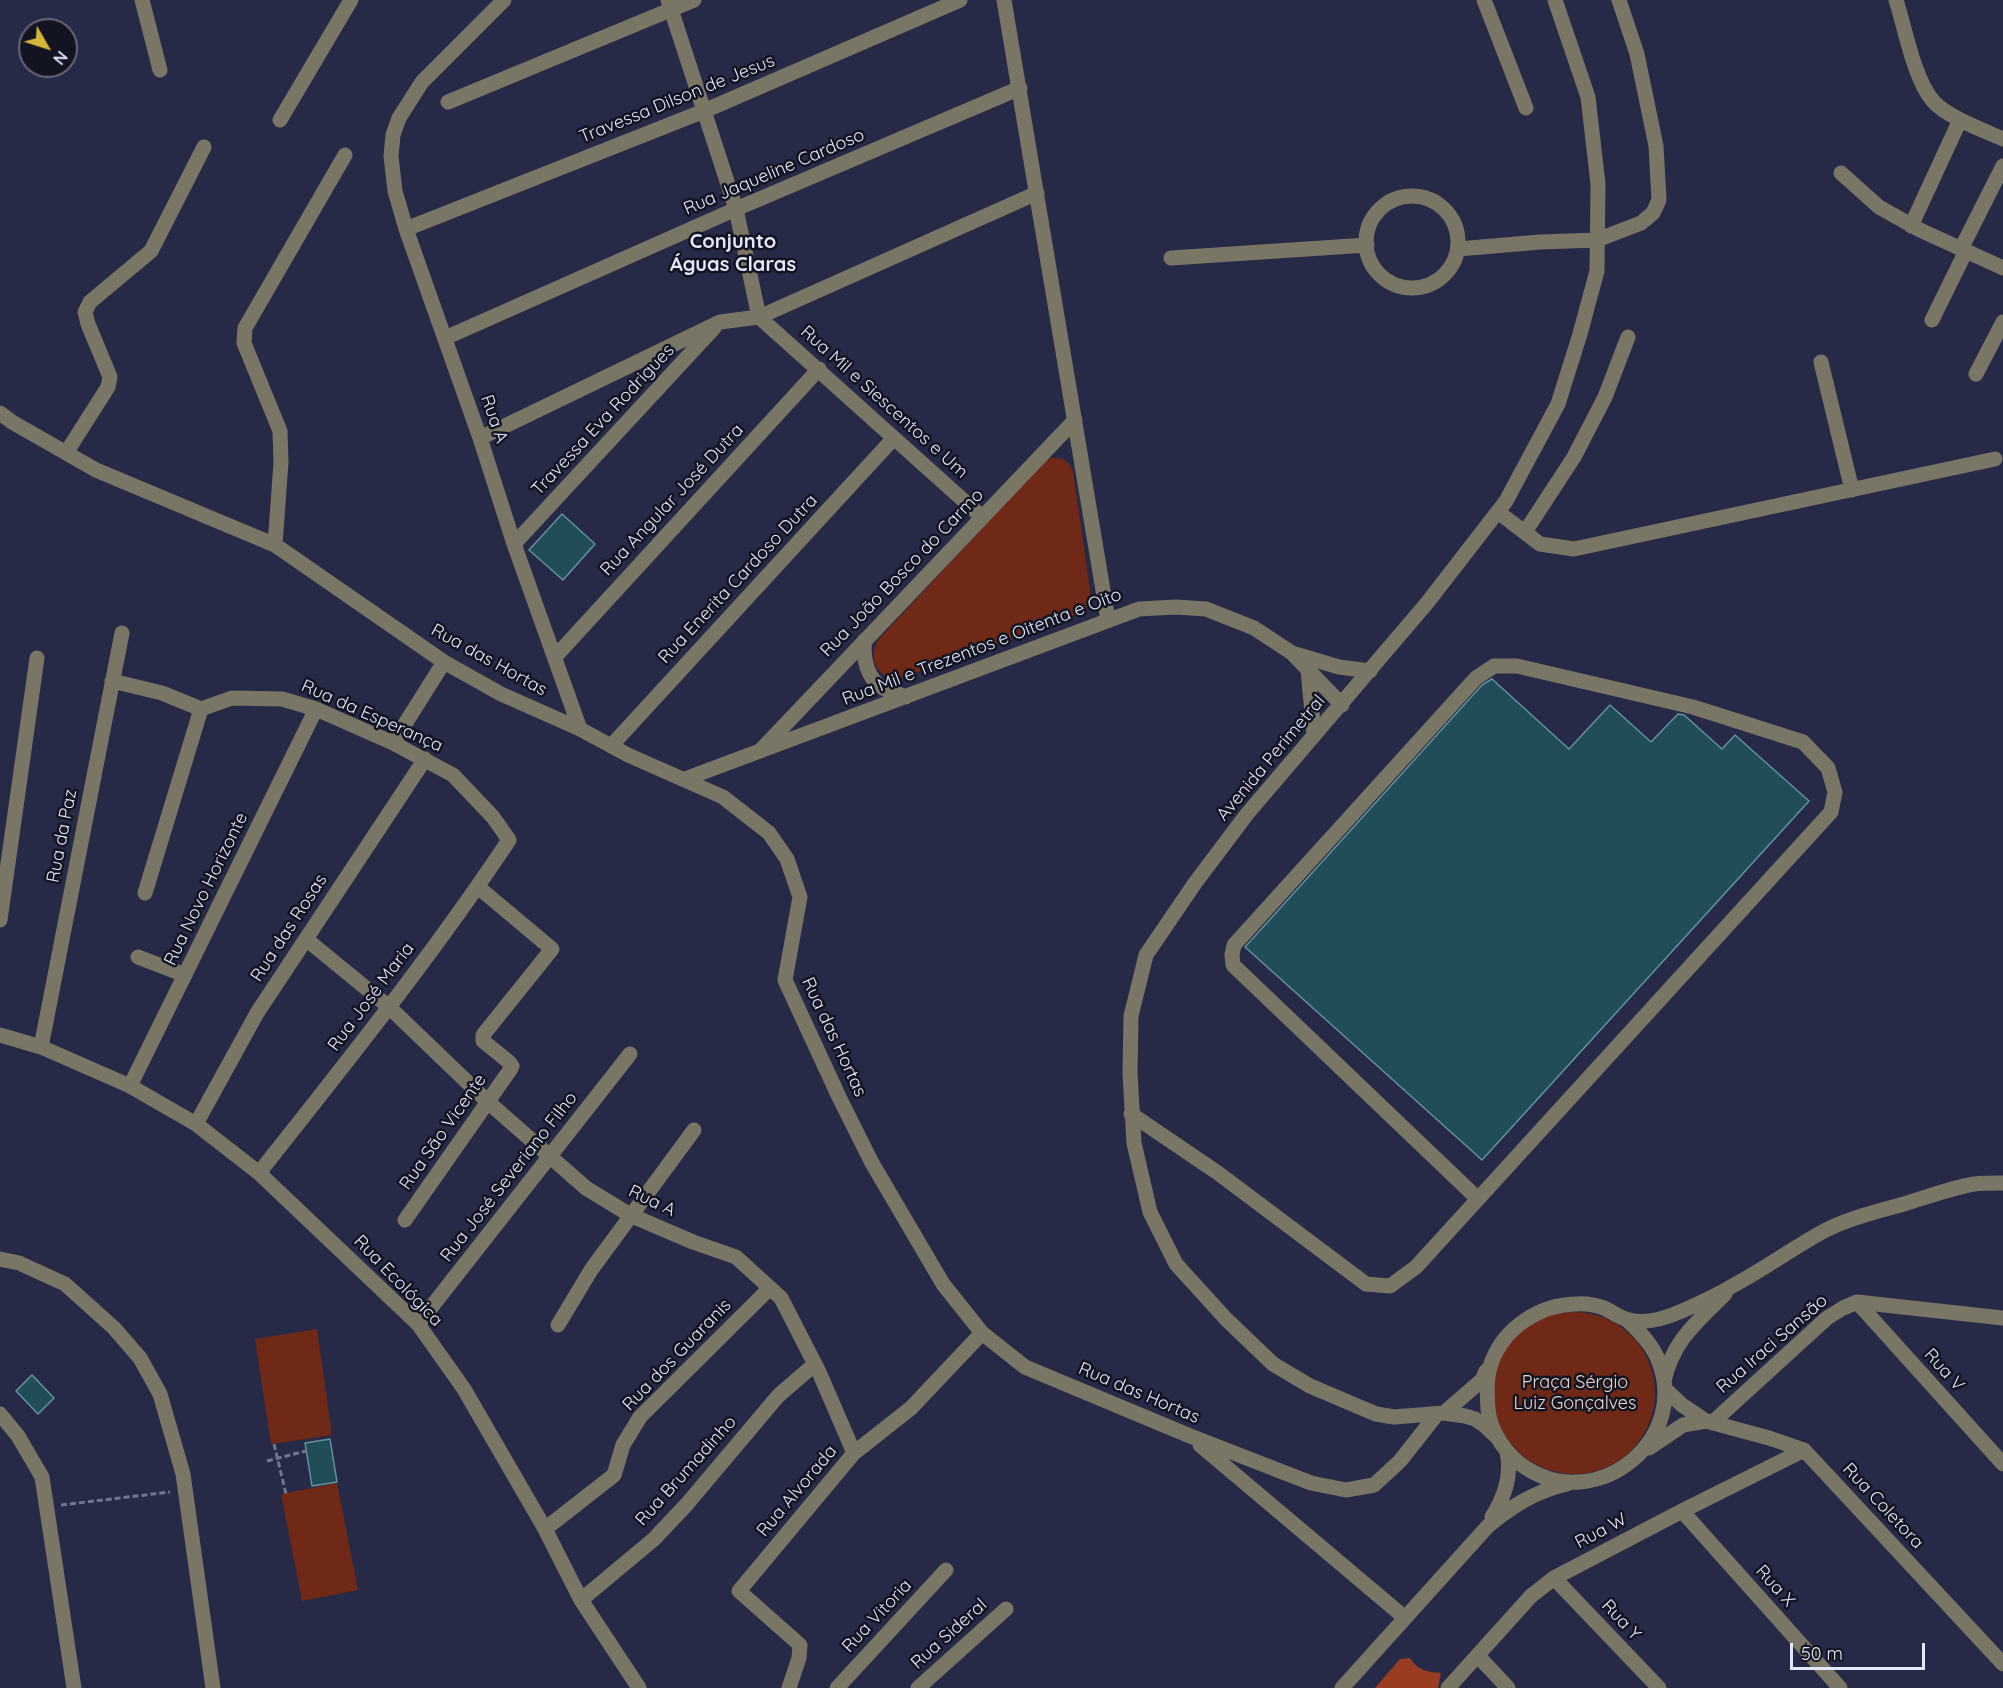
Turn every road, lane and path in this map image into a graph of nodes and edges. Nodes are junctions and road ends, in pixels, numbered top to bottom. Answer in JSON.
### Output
{"nodes":[{"id":1,"x":142,"y":0,"type":"edge"},
{"id":2,"x":351,"y":0,"type":"edge"},
{"id":3,"x":504,"y":0,"type":"edge"},
{"id":4,"x":694,"y":0,"type":"edge"},
{"id":5,"x":960,"y":0,"type":"edge"},
{"id":6,"x":1004,"y":0,"type":"edge"},
{"id":7,"x":1484,"y":0,"type":"edge"},
{"id":8,"x":1555,"y":0,"type":"edge"},
{"id":9,"x":1618,"y":0,"type":"edge"},
{"id":10,"x":1896,"y":0,"type":"edge"},
{"id":11,"x":670,"y":5,"type":"edge"},
{"id":12,"x":160,"y":70,"type":"dead end"},
{"id":13,"x":1020,"y":88,"type":"junction"},
{"id":14,"x":448,"y":102,"type":"dead end"},
{"id":15,"x":1526,"y":108,"type":"dead end"},
{"id":16,"x":704,"y":111,"type":"junction"},
{"id":17,"x":280,"y":120,"type":"dead end"},
{"id":18,"x":1960,"y":120,"type":"junction"},
{"id":19,"x":2003,"y":139,"type":"edge"},
{"id":20,"x":204,"y":147,"type":"dead end"},
{"id":21,"x":345,"y":155,"type":"dead end"},
{"id":22,"x":2003,"y":166,"type":"edge"},
{"id":23,"x":1841,"y":172,"type":"dead end"},
{"id":24,"x":1037,"y":193,"type":"junction"},
{"id":25,"x":736,"y":209,"type":"junction"},
{"id":26,"x":1911,"y":226,"type":"junction"},
{"id":27,"x":406,"y":229,"type":"junction"},
{"id":28,"x":1597,"y":240,"type":"junction"},
{"id":29,"x":1367,"y":245,"type":"junction"},
{"id":30,"x":1458,"y":249,"type":"junction"},
{"id":31,"x":1963,"y":250,"type":"junction"},
{"id":32,"x":1171,"y":258,"type":"dead end"},
{"id":33,"x":2003,"y":268,"type":"edge"},
{"id":34,"x":759,"y":317,"type":"junction"},
{"id":35,"x":1932,"y":320,"type":"dead end"},
{"id":36,"x":720,"y":322,"type":"junction"},
{"id":37,"x":2003,"y":322,"type":"edge"},
{"id":38,"x":1628,"y":337,"type":"dead end"},
{"id":39,"x":445,"y":338,"type":"junction"},
{"id":40,"x":1821,"y":362,"type":"dead end"},
{"id":41,"x":819,"y":369,"type":"junction"},
{"id":42,"x":1976,"y":374,"type":"dead end"},
{"id":43,"x":0,"y":413,"type":"edge"},
{"id":44,"x":1075,"y":420,"type":"junction"},
{"id":45,"x":480,"y":438,"type":"junction"},
{"id":46,"x":893,"y":439,"type":"junction"},
{"id":47,"x":66,"y":453,"type":"junction"},
{"id":48,"x":1995,"y":459,"type":"dead end"},
{"id":49,"x":1852,"y":490,"type":"junction"},
{"id":50,"x":1498,"y":512,"type":"junction"},
{"id":51,"x":982,"y":517,"type":"junction"},
{"id":52,"x":1525,"y":532,"type":"junction"},
{"id":53,"x":514,"y":544,"type":"junction"},
{"id":54,"x":275,"y":545,"type":"junction"},
{"id":55,"x":1108,"y":620,"type":"junction"},
{"id":56,"x":122,"y":633,"type":"dead end"},
{"id":57,"x":865,"y":640,"type":"junction"},
{"id":58,"x":1292,"y":653,"type":"junction"},
{"id":59,"x":555,"y":657,"type":"junction"},
{"id":60,"x":38,"y":658,"type":"dead end"},
{"id":61,"x":444,"y":662,"type":"junction"},
{"id":62,"x":1308,"y":669,"type":"junction"},
{"id":63,"x":1370,"y":671,"type":"junction"},
{"id":64,"x":112,"y":681,"type":"junction"},
{"id":65,"x":906,"y":697,"type":"junction"},
{"id":66,"x":1342,"y":705,"type":"junction"},
{"id":67,"x":201,"y":709,"type":"junction"},
{"id":68,"x":316,"y":709,"type":"junction"},
{"id":69,"x":580,"y":729,"type":"junction"},
{"id":70,"x":1314,"y":735,"type":"junction"},
{"id":71,"x":393,"y":743,"type":"junction"},
{"id":72,"x":611,"y":746,"type":"junction"},
{"id":73,"x":758,"y":753,"type":"junction"},
{"id":74,"x":425,"y":759,"type":"junction"},
{"id":75,"x":685,"y":779,"type":"junction"},
{"id":76,"x":509,"y":840,"type":"joint"},
{"id":77,"x":478,"y":887,"type":"junction"},
{"id":78,"x":145,"y":893,"type":"dead end"},
{"id":79,"x":0,"y":920,"type":"edge"},
{"id":80,"x":306,"y":939,"type":"junction"},
{"id":81,"x":138,"y":957,"type":"dead end"},
{"id":82,"x":185,"y":975,"type":"junction"},
{"id":83,"x":389,"y":1007,"type":"junction"},
{"id":84,"x":0,"y":1035,"type":"edge"},
{"id":85,"x":41,"y":1047,"type":"junction"},
{"id":86,"x":630,"y":1054,"type":"dead end"},
{"id":87,"x":130,"y":1086,"type":"junction"},
{"id":88,"x":488,"y":1102,"type":"junction"},
{"id":89,"x":1131,"y":1114,"type":"junction"},
{"id":90,"x":196,"y":1125,"type":"junction"},
{"id":91,"x":694,"y":1130,"type":"dead end"},
{"id":92,"x":550,"y":1156,"type":"junction"},
{"id":93,"x":259,"y":1173,"type":"junction"},
{"id":94,"x":2003,"y":1183,"type":"edge"},
{"id":95,"x":1478,"y":1199,"type":"junction"},
{"id":96,"x":630,"y":1215,"type":"junction"},
{"id":97,"x":405,"y":1220,"type":"dead end"},
{"id":98,"x":0,"y":1259,"type":"edge"},
{"id":99,"x":1734,"y":1286,"type":"junction"},
{"id":100,"x":770,"y":1288,"type":"junction"},
{"id":101,"x":1857,"y":1302,"type":"junction"},
{"id":102,"x":2003,"y":1318,"type":"edge"},
{"id":103,"x":1627,"y":1320,"type":"junction"},
{"id":104,"x":418,"y":1324,"type":"junction"},
{"id":105,"x":558,"y":1325,"type":"dead end"},
{"id":106,"x":981,"y":1333,"type":"junction"},
{"id":107,"x":1492,"y":1361,"type":"junction"},
{"id":108,"x":815,"y":1364,"type":"junction"},
{"id":109,"x":1664,"y":1385,"type":"junction"},
{"id":110,"x":0,"y":1414,"type":"edge"},
{"id":111,"x":1441,"y":1414,"type":"junction"},
{"id":112,"x":1709,"y":1422,"type":"junction"},
{"id":113,"x":1190,"y":1436,"type":"junction"},
{"id":114,"x":1498,"y":1438,"type":"junction"},
{"id":115,"x":274,"y":1444,"type":"dead end"},
{"id":116,"x":1804,"y":1450,"type":"junction"},
{"id":117,"x":306,"y":1451,"type":"dead end"},
{"id":118,"x":1508,"y":1452,"type":"junction"},
{"id":119,"x":854,"y":1453,"type":"junction"},
{"id":120,"x":1637,"y":1457,"type":"junction"},
{"id":121,"x":277,"y":1458,"type":"junction"},
{"id":122,"x":267,"y":1461,"type":"dead end"},
{"id":123,"x":2003,"y":1464,"type":"edge"},
{"id":124,"x":1572,"y":1482,"type":"junction"},
{"id":125,"x":184,"y":1490,"type":"junction"},
{"id":126,"x":286,"y":1494,"type":"dead end"},
{"id":127,"x":48,"y":1506,"type":"junction"},
{"id":128,"x":1682,"y":1511,"type":"junction"},
{"id":129,"x":1488,"y":1526,"type":"junction"},
{"id":130,"x":546,"y":1530,"type":"junction"},
{"id":131,"x":946,"y":1570,"type":"dead end"},
{"id":132,"x":1554,"y":1578,"type":"junction"},
{"id":133,"x":581,"y":1600,"type":"junction"},
{"id":134,"x":1006,"y":1610,"type":"dead end"},
{"id":135,"x":1404,"y":1617,"type":"junction"},
{"id":136,"x":1478,"y":1656,"type":"junction"},
{"id":137,"x":2003,"y":1664,"type":"edge"},
{"id":138,"x":74,"y":1688,"type":"edge"},
{"id":139,"x":213,"y":1688,"type":"edge"},
{"id":140,"x":639,"y":1688,"type":"edge"},
{"id":141,"x":789,"y":1688,"type":"edge"},
{"id":142,"x":837,"y":1688,"type":"edge"},
{"id":143,"x":918,"y":1688,"type":"edge"},
{"id":144,"x":1341,"y":1688,"type":"edge"},
{"id":145,"x":1448,"y":1688,"type":"edge"},
{"id":146,"x":1508,"y":1688,"type":"edge"},
{"id":147,"x":1659,"y":1688,"type":"edge"},
{"id":148,"x":1840,"y":1688,"type":"edge"}],
"edges":[{"from":1,"to":12,"type":"street"},
{"from":2,"to":17,"type":"street"},
{"from":3,"to":27,"type":"street","name":"Rua A"},
{"from":4,"to":11,"type":"street"},
{"from":5,"to":16,"type":"street","name":"Travessa Dilson de Jesus"},
{"from":6,"to":13,"type":"street"},
{"from":7,"to":15,"type":"street"},
{"from":8,"to":28,"type":"street","name":"Avenida Perimetral"},
{"from":9,"to":28,"type":"street"},
{"from":10,"to":18,"type":"street"},
{"from":11,"to":14,"type":"street"},
{"from":11,"to":16,"type":"street"},
{"from":13,"to":24,"type":"street"},
{"from":13,"to":25,"type":"street","name":"Rua Jaqueline Cardoso"},
{"from":16,"to":25,"type":"street"},
{"from":16,"to":27,"type":"street","name":"Travessa Dilson de Jesus"},
{"from":18,"to":19,"type":"street"},
{"from":18,"to":26,"type":"street"},
{"from":20,"to":47,"type":"street"},
{"from":21,"to":54,"type":"street"},
{"from":22,"to":31,"type":"street"},
{"from":23,"to":26,"type":"street"},
{"from":24,"to":34,"type":"street"},
{"from":24,"to":44,"type":"street"},
{"from":25,"to":34,"type":"street"},
{"from":25,"to":39,"type":"street","name":"Rua Jaqueline Cardoso"},
{"from":26,"to":31,"type":"street"},
{"from":27,"to":39,"type":"street","name":"Rua A"},
{"from":28,"to":30,"type":"street"},
{"from":28,"to":50,"type":"street","name":"Avenida Perimetral"},
{"from":29,"to":30,"type":"street"},
{"from":29,"to":30,"type":"street"},
{"from":29,"to":32,"type":"street"},
{"from":31,"to":33,"type":"street"},
{"from":31,"to":35,"type":"street"},
{"from":34,"to":36,"type":"street"},
{"from":34,"to":41,"type":"street","name":"Rua Mil e Siescentos e Um"},
{"from":36,"to":45,"type":"street"},
{"from":36,"to":53,"type":"street","name":"Travessa Eva Rodrigues"},
{"from":37,"to":42,"type":"street"},
{"from":38,"to":52,"type":"street"},
{"from":39,"to":45,"type":"street","name":"Rua A"},
{"from":40,"to":49,"type":"street"},
{"from":41,"to":46,"type":"street","name":"Rua Mil e Siescentos e Um"},
{"from":41,"to":59,"type":"street","name":"Rua Angular José Dutra"},
{"from":43,"to":47,"type":"street","name":"Rua das Hortas"},
{"from":44,"to":51,"type":"street","name":"Rua João Bosco do Carmo"},
{"from":44,"to":55,"type":"street"},
{"from":45,"to":53,"type":"street","name":"Rua A"},
{"from":46,"to":51,"type":"street","name":"Rua Mil e Siescentos e Um"},
{"from":46,"to":72,"type":"street","name":"Rua Enerita Cardoso Dutra"},
{"from":47,"to":54,"type":"street","name":"Rua das Hortas"},
{"from":48,"to":49,"type":"street"},
{"from":49,"to":52,"type":"street"},
{"from":50,"to":52,"type":"street"},
{"from":50,"to":63,"type":"street","name":"Avenida Perimetral"},
{"from":51,"to":57,"type":"street","name":"Rua João Bosco do Carmo"},
{"from":53,"to":59,"type":"street","name":"Rua A"},
{"from":54,"to":61,"type":"street","name":"Rua das Hortas"},
{"from":55,"to":58,"type":"street","name":"Rua Mil e Trezentos e Oitenta e Oito"},
{"from":55,"to":65,"type":"street","name":"Rua Mil e Trezentos e Oitenta e Oito"},
{"from":56,"to":64,"type":"street","name":"Rua da Paz"},
{"from":57,"to":65,"type":"street"},
{"from":57,"to":73,"type":"street","name":"Rua João Bosco do Carmo"},
{"from":58,"to":62,"type":"street","name":"Rua Mil e Trezentos e Oitenta e Oito"},
{"from":58,"to":63,"type":"street","name":"Rua Mil e Trezentos e Oitenta e Oito"},
{"from":59,"to":69,"type":"street","name":"Rua A"},
{"from":60,"to":79,"type":"street"},
{"from":61,"to":69,"type":"street","name":"Rua das Hortas"},
{"from":61,"to":71,"type":"street"},
{"from":62,"to":66,"type":"street","name":"Rua Mil e Trezentos e Oitenta e Oito"},
{"from":62,"to":70,"type":"street"},
{"from":63,"to":66,"type":"street","name":"Avenida Perimetral"},
{"from":64,"to":67,"type":"street"},
{"from":64,"to":85,"type":"street","name":"Rua da Paz"},
{"from":65,"to":73,"type":"street","name":"Rua Mil e Trezentos e Oitenta e Oito"},
{"from":66,"to":70,"type":"street","name":"Avenida Perimetral"},
{"from":67,"to":68,"type":"street","name":"Rua da Esperança"},
{"from":67,"to":78,"type":"street"},
{"from":68,"to":71,"type":"street","name":"Rua da Esperança"},
{"from":68,"to":82,"type":"street","name":"Rua Novo Horizonte"},
{"from":69,"to":72,"type":"street","name":"Rua das Hortas"},
{"from":70,"to":89,"type":"street","name":"Avenida Perimetral"},
{"from":71,"to":74,"type":"street","name":"Rua da Esperança"},
{"from":72,"to":75,"type":"street","name":"Rua das Hortas"},
{"from":73,"to":75,"type":"street","name":"Rua Mil e Trezentos e Oitenta e Oito"},
{"from":74,"to":76,"type":"street","name":"Rua da Esperança"},
{"from":74,"to":80,"type":"street","name":"Rua das Rosas"},
{"from":75,"to":106,"type":"street","name":"Rua das Hortas"},
{"from":76,"to":77,"type":"street","name":"Rua José Maria"},
{"from":77,"to":83,"type":"street","name":"Rua José Maria"},
{"from":77,"to":88,"type":"street","name":"Rua São Vicente"},
{"from":80,"to":83,"type":"street","name":"Rua A"},
{"from":80,"to":90,"type":"street","name":"Rua das Rosas"},
{"from":81,"to":82,"type":"street"},
{"from":82,"to":87,"type":"street","name":"Rua Novo Horizonte"},
{"from":83,"to":88,"type":"street","name":"Rua A"},
{"from":83,"to":93,"type":"street","name":"Rua José Maria"},
{"from":84,"to":85,"type":"street","name":"Rua Ecológica"},
{"from":85,"to":87,"type":"street","name":"Rua Ecológica"},
{"from":86,"to":92,"type":"street","name":"Rua José Severiano Filho"},
{"from":87,"to":90,"type":"street","name":"Rua Ecológica"},
{"from":88,"to":92,"type":"street","name":"Rua A"},
{"from":88,"to":97,"type":"street","name":"Rua São Vicente"},
{"from":89,"to":95,"type":"street"},
{"from":89,"to":111,"type":"street","name":"Avenida Perimetral"},
{"from":90,"to":93,"type":"street","name":"Rua Ecológica"},
{"from":91,"to":96,"type":"street"},
{"from":92,"to":96,"type":"street","name":"Rua A"},
{"from":92,"to":104,"type":"street","name":"Rua José Severiano Filho"},
{"from":93,"to":104,"type":"street","name":"Rua Ecológica"},
{"from":94,"to":99,"type":"street"},
{"from":95,"to":95,"type":"street"},
{"from":96,"to":100,"type":"street","name":"Rua A"},
{"from":96,"to":105,"type":"street"},
{"from":98,"to":125,"type":"street"},
{"from":99,"to":103,"type":"street"},
{"from":99,"to":109,"type":"street"},
{"from":100,"to":108,"type":"street","name":"Rua A"},
{"from":100,"to":130,"type":"street","name":"Rua dos Guaranis"},
{"from":101,"to":102,"type":"street","name":"Rua Iraci Sansão"},
{"from":101,"to":112,"type":"street","name":"Rua Iraci Sansão"},
{"from":101,"to":123,"type":"street","name":"Rua V"},
{"from":103,"to":107,"type":"street"},
{"from":103,"to":109,"type":"street"},
{"from":104,"to":130,"type":"street","name":"Rua Ecológica"},
{"from":106,"to":113,"type":"street","name":"Rua das Hortas"},
{"from":106,"to":119,"type":"street","name":"Rua Alvorada"},
{"from":107,"to":111,"type":"street"},
{"from":107,"to":114,"type":"street"},
{"from":108,"to":119,"type":"street","name":"Rua A"},
{"from":108,"to":133,"type":"street","name":"Rua Brumadinho"},
{"from":109,"to":112,"type":"street","name":"Rua Coletora"},
{"from":109,"to":120,"type":"street"},
{"from":110,"to":127,"type":"street"},
{"from":111,"to":113,"type":"street","name":"Rua das Hortas"},
{"from":111,"to":114,"type":"street","name":"Avenida Perimetral"},
{"from":112,"to":116,"type":"street","name":"Rua Coletora"},
{"from":112,"to":120,"type":"street"},
{"from":113,"to":135,"type":"street"},
{"from":114,"to":118,"type":"street"},
{"from":115,"to":121,"type":"path"},
{"from":116,"to":128,"type":"street","name":"Rua W"},
{"from":116,"to":137,"type":"street","name":"Rua Coletora"},
{"from":117,"to":121,"type":"path"},
{"from":118,"to":124,"type":"street"},
{"from":118,"to":129,"type":"street"},
{"from":119,"to":141,"type":"street","name":"Rua Alvorada"},
{"from":120,"to":124,"type":"street"},
{"from":121,"to":122,"type":"path"},
{"from":121,"to":126,"type":"path"},
{"from":124,"to":129,"type":"street"},
{"from":125,"to":127,"type":"path"},
{"from":125,"to":139,"type":"street"},
{"from":127,"to":138,"type":"street"},
{"from":128,"to":132,"type":"street","name":"Rua W"},
{"from":128,"to":148,"type":"street","name":"Rua X"},
{"from":129,"to":135,"type":"street"},
{"from":130,"to":133,"type":"street","name":"Rua Ecológica"},
{"from":131,"to":142,"type":"street","name":"Rua Vitoria"},
{"from":132,"to":136,"type":"street","name":"Rua W"},
{"from":132,"to":147,"type":"street","name":"Rua Y"},
{"from":133,"to":140,"type":"street","name":"Rua Ecológica"},
{"from":134,"to":143,"type":"street","name":"Rua Sideral"},
{"from":135,"to":144,"type":"street"},
{"from":136,"to":145,"type":"street","name":"Rua W"},
{"from":136,"to":146,"type":"street"}]}
